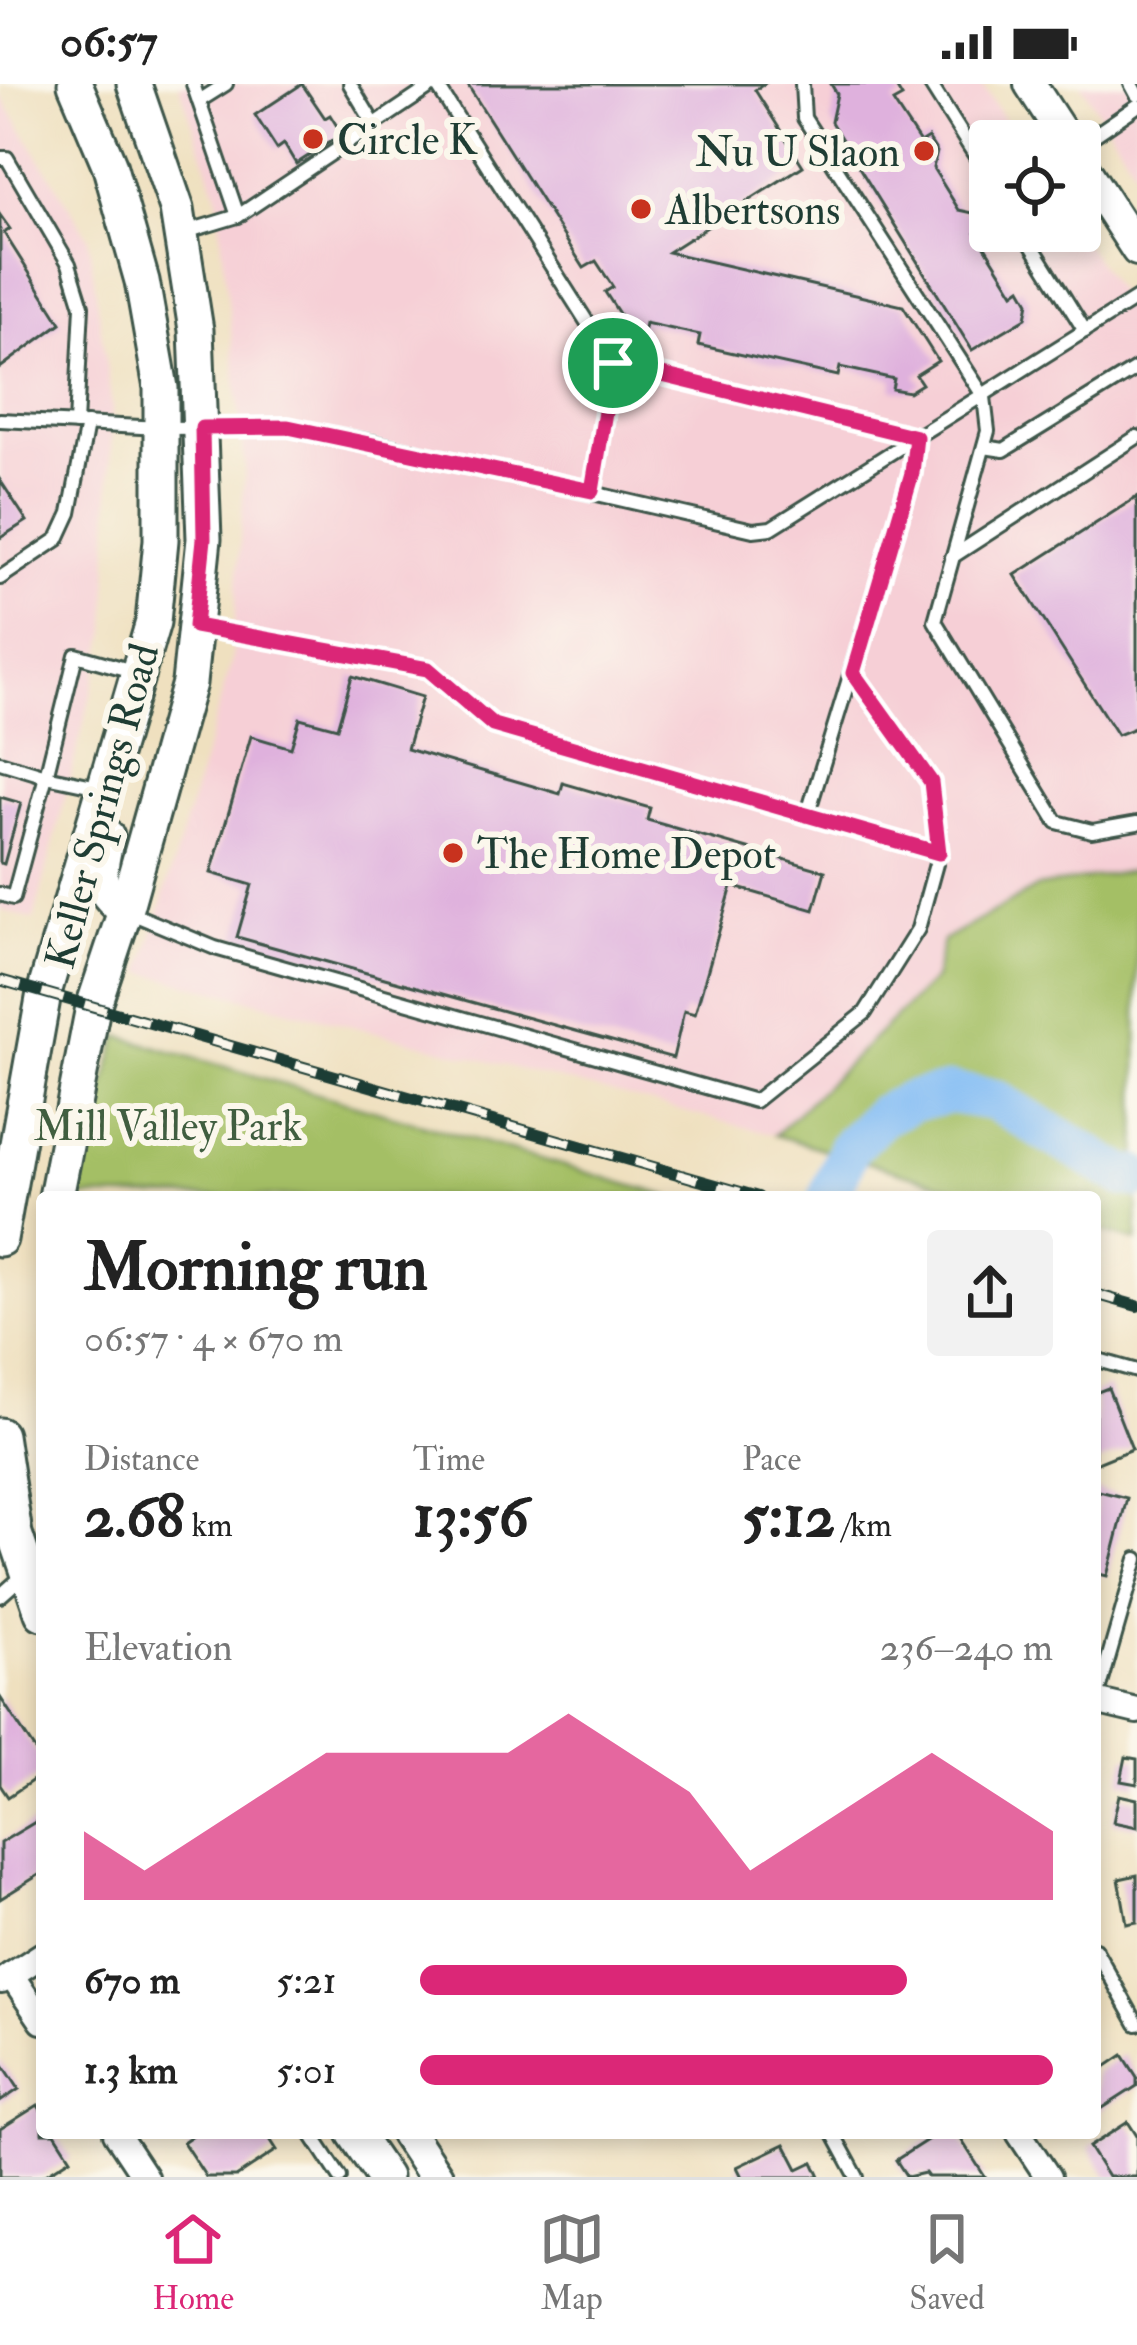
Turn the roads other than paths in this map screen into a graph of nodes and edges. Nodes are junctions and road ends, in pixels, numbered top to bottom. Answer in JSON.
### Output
{"nodes":[{"id":1,"x":76,"y":84,"type":"edge"},
{"id":2,"x":134,"y":84,"type":"edge"},
{"id":3,"x":193,"y":84,"type":"edge"},
{"id":4,"x":226,"y":84,"type":"edge"},
{"id":5,"x":350,"y":84,"type":"edge"},
{"id":6,"x":435,"y":84,"type":"edge"},
{"id":7,"x":802,"y":84,"type":"edge"},
{"id":8,"x":930,"y":84,"type":"edge"},
{"id":9,"x":1030,"y":84,"type":"edge"},
{"id":10,"x":1131,"y":84,"type":"edge"},
{"id":11,"x":1137,"y":95,"type":"edge"},
{"id":12,"x":199,"y":101,"type":"junction"},
{"id":13,"x":1137,"y":106,"type":"edge"},
{"id":14,"x":1053,"y":120,"type":"edge"},
{"id":15,"x":374,"y":124,"type":"junction"},
{"id":16,"x":1101,"y":131,"type":"edge"},
{"id":17,"x":969,"y":146,"type":"edge"},
{"id":18,"x":0,"y":158,"type":"edge"},
{"id":19,"x":1101,"y":194,"type":"edge"},
{"id":20,"x":238,"y":215,"type":"junction"},
{"id":21,"x":181,"y":234,"type":"junction"},
{"id":22,"x":1137,"y":250,"type":"edge"},
{"id":23,"x":1036,"y":252,"type":"edge"},
{"id":24,"x":1137,"y":298,"type":"edge"},
{"id":25,"x":1085,"y":331,"type":"junction"},
{"id":26,"x":613,"y":363,"type":"junction"},
{"id":27,"x":1137,"y":368,"type":"edge"},
{"id":28,"x":983,"y":397,"type":"junction"},
{"id":29,"x":0,"y":420,"type":"edge"},
{"id":30,"x":82,"y":424,"type":"junction"},
{"id":31,"x":161,"y":428,"type":"junction"},
{"id":32,"x":202,"y":428,"type":"junction"},
{"id":33,"x":916,"y":437,"type":"junction"},
{"id":34,"x":1137,"y":437,"type":"edge"},
{"id":35,"x":984,"y":447,"type":"junction"},
{"id":36,"x":592,"y":491,"type":"junction"},
{"id":37,"x":951,"y":558,"type":"junction"},
{"id":38,"x":0,"y":578,"type":"edge"},
{"id":39,"x":195,"y":626,"type":"junction"},
{"id":40,"x":137,"y":672,"type":"junction"},
{"id":41,"x":853,"y":673,"type":"junction"},
{"id":42,"x":0,"y":762,"type":"edge"},
{"id":43,"x":46,"y":776,"type":"junction"},
{"id":44,"x":104,"y":788,"type":"junction"},
{"id":45,"x":807,"y":816,"type":"junction"},
{"id":46,"x":1137,"y":824,"type":"edge"},
{"id":47,"x":939,"y":853,"type":"junction"},
{"id":48,"x":0,"y":894,"type":"edge"},
{"id":49,"x":125,"y":911,"type":"junction"},
{"id":50,"x":57,"y":1191,"type":"edge"},
{"id":51,"x":0,"y":1239,"type":"edge"},
{"id":52,"x":1101,"y":1361,"type":"edge"},
{"id":53,"x":1137,"y":1371,"type":"edge"},
{"id":54,"x":0,"y":1435,"type":"edge"},
{"id":55,"x":1137,"y":1559,"type":"edge"},
{"id":56,"x":23,"y":1574,"type":"edge"},
{"id":57,"x":0,"y":1596,"type":"edge"},
{"id":58,"x":1101,"y":1682,"type":"edge"},
{"id":59,"x":1101,"y":1704,"type":"edge"},
{"id":60,"x":1137,"y":1712,"type":"edge"},
{"id":61,"x":36,"y":1959,"type":"edge"},
{"id":62,"x":1101,"y":1959,"type":"edge"},
{"id":63,"x":6,"y":1979,"type":"edge"},
{"id":64,"x":36,"y":2014,"type":"edge"},
{"id":65,"x":1137,"y":2024,"type":"edge"},
{"id":66,"x":120,"y":2139,"type":"edge"},
{"id":67,"x":315,"y":2139,"type":"edge"},
{"id":68,"x":358,"y":2139,"type":"edge"},
{"id":69,"x":411,"y":2139,"type":"edge"},
{"id":70,"x":836,"y":2139,"type":"edge"},
{"id":71,"x":1023,"y":2139,"type":"edge"},
{"id":72,"x":146,"y":2177,"type":"edge"},
{"id":73,"x":340,"y":2177,"type":"edge"},
{"id":74,"x":384,"y":2177,"type":"edge"},
{"id":75,"x":436,"y":2177,"type":"edge"},
{"id":76,"x":856,"y":2177,"type":"edge"},
{"id":77,"x":1048,"y":2177,"type":"edge"}],
"edges":[{"from":1,"to":31,"type":"main road","name":"Keller Springs Road"},
{"from":2,"to":21,"type":"main road","name":"Keller Springs Road"},
{"from":3,"to":12,"type":"lane"},
{"from":4,"to":12,"type":"lane"},
{"from":5,"to":15,"type":"lane"},
{"from":6,"to":15,"type":"lane"},
{"from":6,"to":26,"type":"lane"},
{"from":7,"to":28,"type":"lane"},
{"from":8,"to":17,"type":"lane"},
{"from":9,"to":14,"type":"street"},
{"from":10,"to":11,"type":"lane"},
{"from":12,"to":20,"type":"lane"},
{"from":13,"to":16,"type":"lane"},
{"from":15,"to":20,"type":"lane"},
{"from":18,"to":30,"type":"lane"},
{"from":19,"to":22,"type":"street"},
{"from":20,"to":21,"type":"lane"},
{"from":21,"to":32,"type":"main road","name":"Keller Springs Road"},
{"from":23,"to":25,"type":"lane"},
{"from":24,"to":25,"type":"lane"},
{"from":25,"to":28,"type":"lane"},
{"from":26,"to":33,"type":"lane"},
{"from":26,"to":36,"type":"lane"},
{"from":27,"to":35,"type":"lane"},
{"from":28,"to":33,"type":"lane"},
{"from":28,"to":35,"type":"lane"},
{"from":29,"to":30,"type":"lane"},
{"from":30,"to":31,"type":"lane"},
{"from":30,"to":38,"type":"lane"},
{"from":31,"to":32,"type":"lane"},
{"from":31,"to":40,"type":"main road","name":"Keller Springs Road"},
{"from":32,"to":36,"type":"lane"},
{"from":32,"to":39,"type":"main road","name":"Keller Springs Road"},
{"from":33,"to":36,"type":"lane"},
{"from":33,"to":41,"type":"lane"},
{"from":34,"to":37,"type":"lane"},
{"from":35,"to":37,"type":"lane"},
{"from":37,"to":46,"type":"lane"},
{"from":39,"to":45,"type":"lane"},
{"from":39,"to":49,"type":"main road","name":"Keller Springs Road"},
{"from":40,"to":43,"type":"lane"},
{"from":40,"to":44,"type":"main road","name":"Keller Springs Road"},
{"from":41,"to":45,"type":"lane"},
{"from":41,"to":47,"type":"lane"},
{"from":42,"to":43,"type":"lane"},
{"from":43,"to":44,"type":"lane"},
{"from":43,"to":48,"type":"lane"},
{"from":44,"to":49,"type":"main road"},
{"from":44,"to":51,"type":"main road","name":"Keller Springs Road"},
{"from":45,"to":47,"type":"lane"},
{"from":47,"to":49,"type":"lane"},
{"from":49,"to":50,"type":"main road","name":"Keller Springs Road"},
{"from":52,"to":53,"type":"lane"},
{"from":54,"to":56,"type":"main road"},
{"from":55,"to":58,"type":"lane"},
{"from":56,"to":57,"type":"lane"},
{"from":59,"to":60,"type":"street"},
{"from":61,"to":63,"type":"street"},
{"from":62,"to":65,"type":"lane"},
{"from":63,"to":64,"type":"street"},
{"from":66,"to":72,"type":"street"},
{"from":67,"to":73,"type":"lane"},
{"from":68,"to":74,"type":"main road"},
{"from":69,"to":75,"type":"main road"},
{"from":70,"to":76,"type":"lane"},
{"from":71,"to":77,"type":"street"}]}
